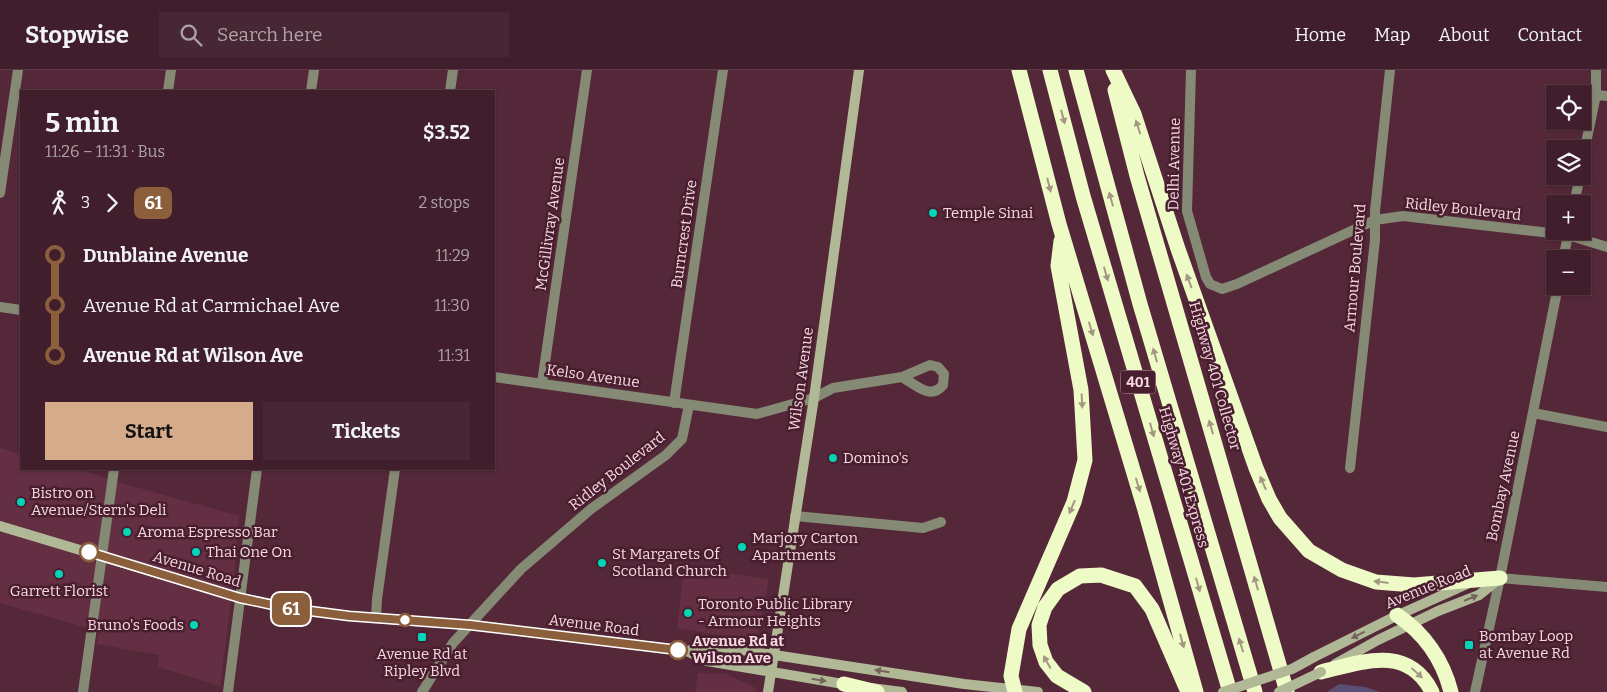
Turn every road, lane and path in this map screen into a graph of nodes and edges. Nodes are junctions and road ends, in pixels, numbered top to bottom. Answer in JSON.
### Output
{"nodes":[{"id":1,"x":18,"y":70,"type":"edge"},
{"id":2,"x":171,"y":70,"type":"edge"},
{"id":3,"x":314,"y":70,"type":"edge"},
{"id":4,"x":453,"y":70,"type":"edge"},
{"id":5,"x":588,"y":70,"type":"edge"},
{"id":6,"x":723,"y":70,"type":"edge"},
{"id":7,"x":859,"y":70,"type":"edge"},
{"id":8,"x":1019,"y":70,"type":"edge"},
{"id":9,"x":1050,"y":70,"type":"edge"},
{"id":10,"x":1076,"y":70,"type":"edge"},
{"id":11,"x":1112,"y":70,"type":"edge"},
{"id":12,"x":1191,"y":70,"type":"edge"},
{"id":13,"x":1390,"y":70,"type":"edge"},
{"id":14,"x":1596,"y":70,"type":"edge"},
{"id":15,"x":168,"y":90,"type":"edge"},
{"id":16,"x":311,"y":90,"type":"edge"},
{"id":17,"x":450,"y":90,"type":"edge"},
{"id":18,"x":1596,"y":94,"type":"junction"},
{"id":19,"x":1607,"y":96,"type":"edge"},
{"id":20,"x":1587,"y":140,"type":"edge"},
{"id":21,"x":0,"y":192,"type":"edge"},
{"id":22,"x":1375,"y":220,"type":"junction"},
{"id":23,"x":1546,"y":231,"type":"edge"},
{"id":24,"x":1062,"y":232,"type":"junction"},
{"id":25,"x":1588,"y":240,"type":"edge"},
{"id":26,"x":1607,"y":247,"type":"edge"},
{"id":27,"x":1210,"y":284,"type":"joint"},
{"id":28,"x":1556,"y":295,"type":"edge"},
{"id":29,"x":0,"y":307,"type":"edge"},
{"id":30,"x":20,"y":310,"type":"edge"},
{"id":31,"x":495,"y":377,"type":"edge"},
{"id":32,"x":902,"y":377,"type":"dead end"},
{"id":33,"x":542,"y":383,"type":"junction"},
{"id":34,"x":814,"y":398,"type":"junction"},
{"id":35,"x":674,"y":402,"type":"junction"},
{"id":36,"x":688,"y":405,"type":"junction"},
{"id":37,"x":1533,"y":413,"type":"junction"},
{"id":38,"x":1607,"y":427,"type":"edge"},
{"id":39,"x":1350,"y":468,"type":"dead end"},
{"id":40,"x":114,"y":470,"type":"edge"},
{"id":41,"x":257,"y":470,"type":"edge"},
{"id":42,"x":395,"y":470,"type":"edge"},
{"id":43,"x":795,"y":516,"type":"junction"},
{"id":44,"x":941,"y":522,"type":"dead end"},
{"id":45,"x":0,"y":526,"type":"edge"},
{"id":46,"x":101,"y":555,"type":"junction"},
{"id":47,"x":1500,"y":578,"type":"junction"},
{"id":48,"x":1607,"y":587,"type":"edge"},
{"id":49,"x":240,"y":598,"type":"junction"},
{"id":50,"x":1397,"y":615,"type":"junction"},
{"id":51,"x":376,"y":618,"type":"junction"},
{"id":52,"x":470,"y":625,"type":"junction"},
{"id":53,"x":1411,"y":625,"type":"junction"},
{"id":54,"x":687,"y":651,"type":"junction"},
{"id":55,"x":774,"y":654,"type":"junction"},
{"id":56,"x":1279,"y":664,"type":"junction"},
{"id":57,"x":771,"y":672,"type":"junction"},
{"id":58,"x":1321,"y":672,"type":"junction"},
{"id":59,"x":844,"y":684,"type":"junction"},
{"id":60,"x":1015,"y":690,"type":"edge"},
{"id":61,"x":83,"y":692,"type":"edge"},
{"id":62,"x":228,"y":692,"type":"edge"},
{"id":63,"x":422,"y":692,"type":"edge"},
{"id":64,"x":768,"y":692,"type":"edge"},
{"id":65,"x":876,"y":692,"type":"edge"},
{"id":66,"x":902,"y":692,"type":"edge"},
{"id":67,"x":1038,"y":692,"type":"edge"},
{"id":68,"x":1084,"y":692,"type":"edge"},
{"id":69,"x":1188,"y":692,"type":"edge"},
{"id":70,"x":1196,"y":692,"type":"edge"},
{"id":71,"x":1223,"y":692,"type":"edge"},
{"id":72,"x":1230,"y":692,"type":"edge"},
{"id":73,"x":1255,"y":692,"type":"edge"},
{"id":74,"x":1279,"y":692,"type":"edge"},
{"id":75,"x":1287,"y":692,"type":"edge"},
{"id":76,"x":1292,"y":692,"type":"edge"},
{"id":77,"x":1432,"y":692,"type":"edge"},
{"id":78,"x":1451,"y":692,"type":"edge"},
{"id":79,"x":1475,"y":692,"type":"edge"}],
"edges":[{"from":1,"to":21,"type":"street"},
{"from":2,"to":15,"type":"street"},
{"from":3,"to":16,"type":"street"},
{"from":4,"to":17,"type":"street"},
{"from":5,"to":33,"type":"street","name":"McGillivray Avenue"},
{"from":6,"to":35,"type":"street","name":"Burncrest Drive"},
{"from":7,"to":34,"type":"main road","name":"Wilson Avenue"},
{"from":8,"to":24,"type":"highway","number":"401","one_way":true},
{"from":9,"to":72,"type":"highway","name":"Highway 401 Express","number":"401","one_way":true},
{"from":73,"to":10,"type":"highway","name":"Highway 401 Express","number":"401","one_way":true},
{"from":47,"to":11,"type":"highway","one_way":true},
{"from":56,"to":11,"type":"highway","name":"Highway 401 Collector","one_way":true},
{"from":12,"to":27,"type":"street","name":"Delhi Avenue"},
{"from":13,"to":22,"type":"street","name":"Armour Boulevard"},
{"from":14,"to":18,"type":"street"},
{"from":18,"to":19,"type":"street"},
{"from":18,"to":20,"type":"street"},
{"from":22,"to":23,"type":"street","name":"Ridley Boulevard"},
{"from":22,"to":27,"type":"street","name":"Ridley Boulevard"},
{"from":22,"to":39,"type":"street","name":"Armour Boulevard"},
{"from":24,"to":60,"type":"highway","one_way":true},
{"from":24,"to":70,"type":"highway","number":"401","one_way":true},
{"from":25,"to":26,"type":"street","name":"Ridley Boulevard"},
{"from":28,"to":37,"type":"street","name":"Bombay Avenue"},
{"from":29,"to":30,"type":"street"},
{"from":31,"to":33,"type":"street","name":"Kelso Avenue"},
{"from":32,"to":34,"type":"street"},
{"from":33,"to":35,"type":"street","name":"Kelso Avenue"},
{"from":34,"to":36,"type":"street"},
{"from":34,"to":43,"type":"main road","name":"Wilson Avenue"},
{"from":35,"to":36,"type":"street","name":"Kelso Avenue"},
{"from":36,"to":52,"type":"street","name":"Ridley Boulevard"},
{"from":37,"to":38,"type":"street"},
{"from":37,"to":47,"type":"street","name":"Bombay Avenue"},
{"from":40,"to":46,"type":"street"},
{"from":41,"to":49,"type":"street"},
{"from":42,"to":51,"type":"street"},
{"from":43,"to":44,"type":"street"},
{"from":43,"to":55,"type":"main road","name":"Wilson Avenue"},
{"from":45,"to":46,"type":"main road","name":"Avenue Road"},
{"from":46,"to":49,"type":"main road","name":"Avenue Road"},
{"from":46,"to":61,"type":"street"},
{"from":47,"to":48,"type":"street"},
{"from":47,"to":50,"type":"main road","name":"Avenue Road"},
{"from":53,"to":47,"type":"main road","name":"Avenue Road","one_way":true},
{"from":47,"to":79,"type":"street","name":"Bombay Avenue"},
{"from":49,"to":51,"type":"main road","name":"Avenue Road"},
{"from":49,"to":62,"type":"street"},
{"from":50,"to":53,"type":"highway"},
{"from":50,"to":71,"type":"main road","name":"Avenue Road","one_way":true,"bridge":true},
{"from":51,"to":52,"type":"main road","name":"Avenue Road"},
{"from":52,"to":54,"type":"main road","name":"Avenue Road"},
{"from":52,"to":63,"type":"street","name":"Ridley Boulevard"},
{"from":53,"to":58,"type":"main road","name":"Avenue Road"},
{"from":53,"to":78,"type":"highway"},
{"from":54,"to":55,"type":"main road","name":"Avenue Road"},
{"from":54,"to":57,"type":"main road","name":"Avenue Road"},
{"from":55,"to":57,"type":"main road","name":"Wilson Avenue"},
{"from":60,"to":55,"type":"main road","name":"Avenue Road","one_way":true},
{"from":56,"to":75,"type":"highway","name":"Highway 401 Collector"},
{"from":56,"to":76,"type":"highway"},
{"from":57,"to":59,"type":"main road","name":"Avenue Road","one_way":true},
{"from":57,"to":64,"type":"main road","name":"Wilson Avenue"},
{"from":58,"to":74,"type":"main road","name":"Avenue Road","bridge":true},
{"from":58,"to":77,"type":"highway","one_way":true},
{"from":59,"to":65,"type":"highway"},
{"from":59,"to":66,"type":"main road","name":"Avenue Road"},
{"from":60,"to":67,"type":"main road","name":"Avenue Road"},
{"from":68,"to":69,"type":"highway","one_way":true}]}
